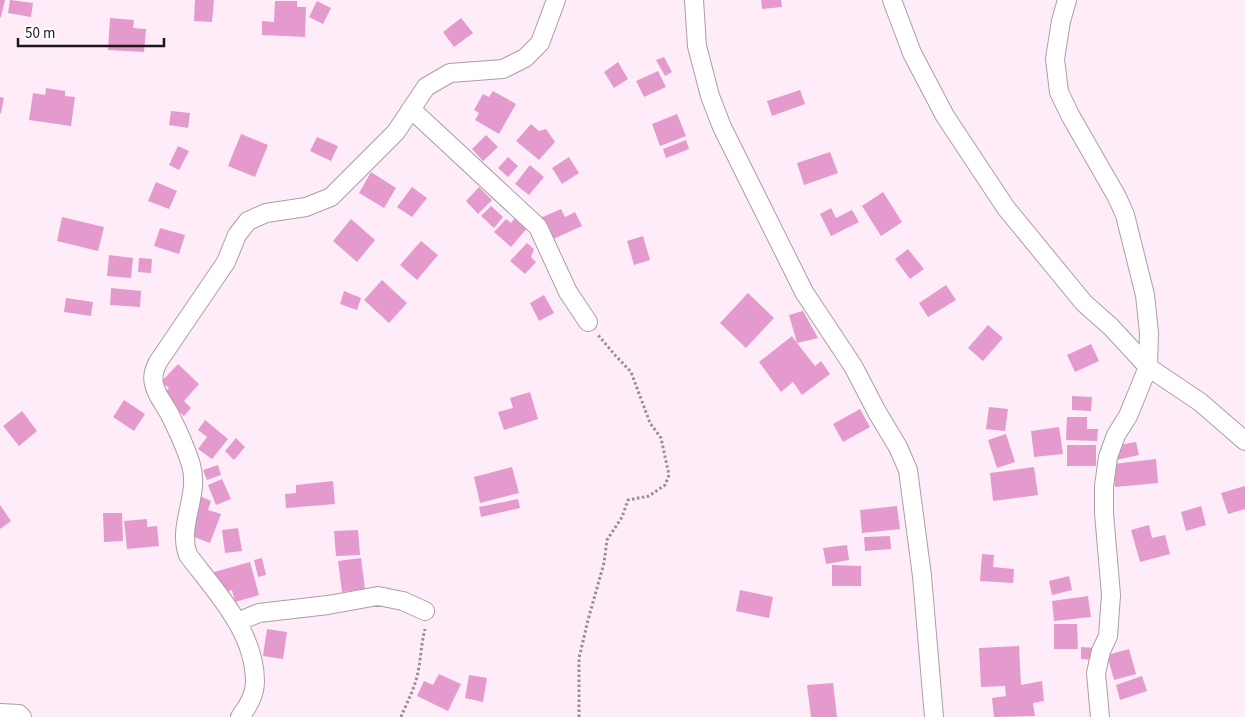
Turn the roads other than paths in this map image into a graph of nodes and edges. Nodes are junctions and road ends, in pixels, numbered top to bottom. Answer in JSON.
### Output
{"nodes":[{"id":1,"x":556,"y":0,"type":"edge"},
{"id":2,"x":694,"y":0,"type":"edge"},
{"id":3,"x":892,"y":0,"type":"edge"},
{"id":4,"x":1068,"y":0,"type":"edge"},
{"id":5,"x":411,"y":109,"type":"junction"},
{"id":6,"x":588,"y":322,"type":"road end"},
{"id":7,"x":1148,"y":367,"type":"junction"},
{"id":8,"x":1245,"y":441,"type":"edge"},
{"id":9,"x":425,"y":611,"type":"road end"},
{"id":10,"x":237,"y":622,"type":"junction"},
{"id":11,"x":0,"y":714,"type":"edge"},
{"id":12,"x":22,"y":717,"type":"edge"},
{"id":13,"x":240,"y":717,"type":"edge"},
{"id":14,"x":934,"y":717,"type":"edge"},
{"id":15,"x":1100,"y":717,"type":"edge"}],
"edges":[{"from":1,"to":5,"type":"street"},
{"from":2,"to":14,"type":"street"},
{"from":3,"to":7,"type":"street"},
{"from":4,"to":7,"type":"street"},
{"from":5,"to":6,"type":"street"},
{"from":5,"to":10,"type":"street"},
{"from":7,"to":8,"type":"street"},
{"from":7,"to":15,"type":"street"},
{"from":9,"to":10,"type":"street"},
{"from":10,"to":13,"type":"street"},
{"from":11,"to":12,"type":"street"}]}
